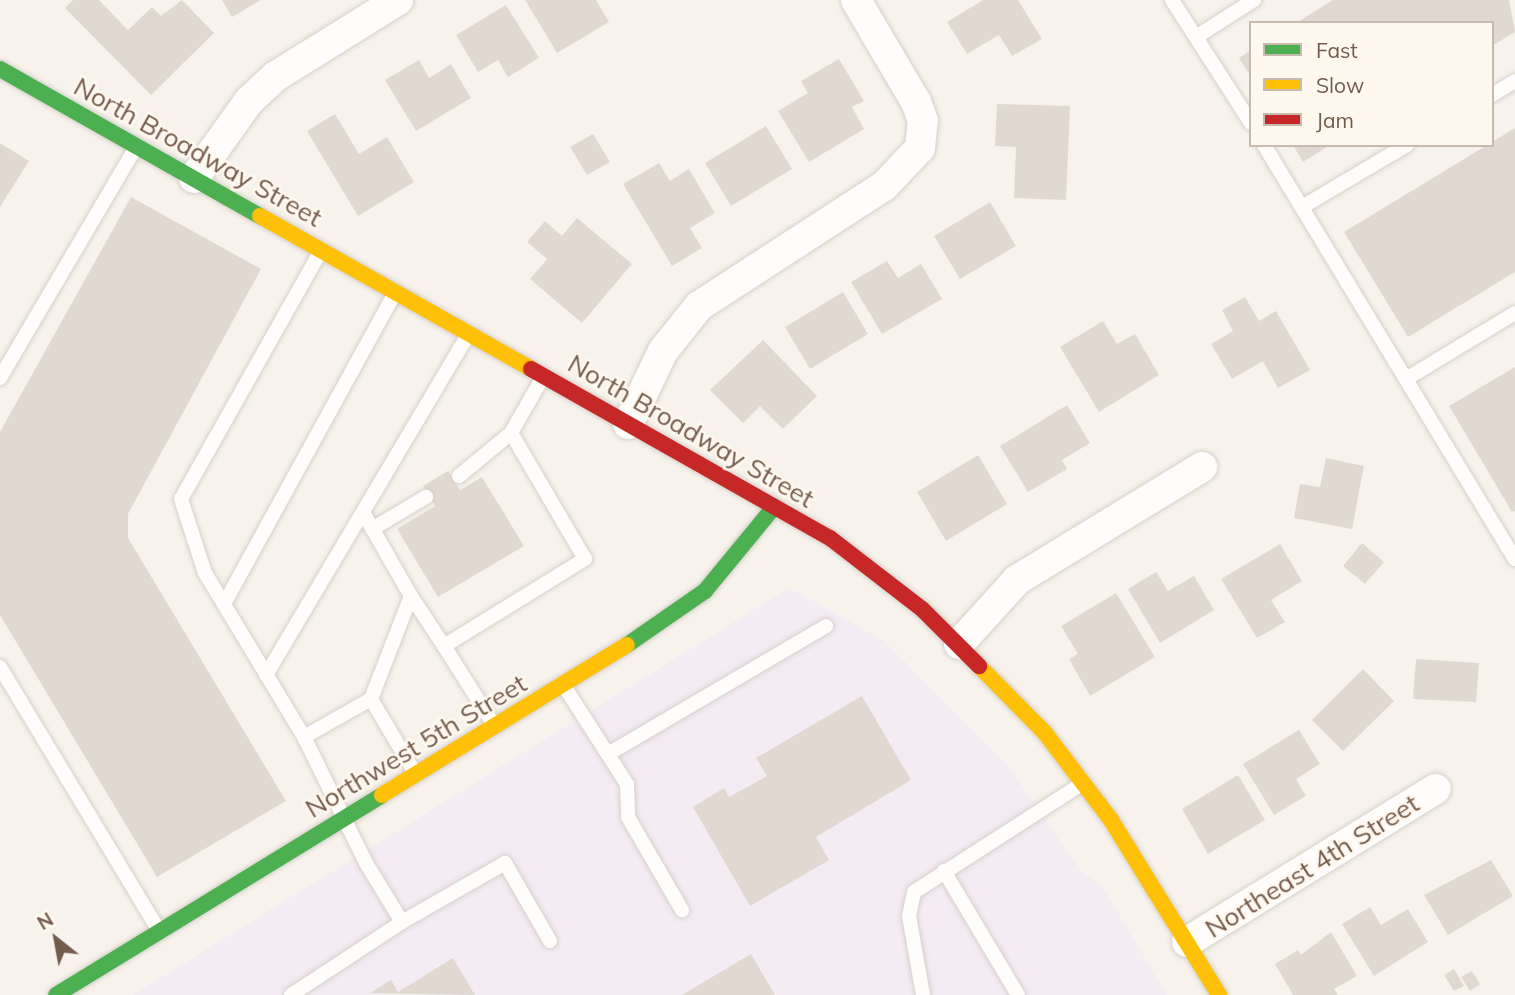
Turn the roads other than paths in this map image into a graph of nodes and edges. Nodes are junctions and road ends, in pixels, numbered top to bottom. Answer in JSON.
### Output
{"nodes":[{"id":1,"x":398,"y":0,"type":"edge"},
{"id":2,"x":856,"y":0,"type":"edge"},
{"id":3,"x":1172,"y":0,"type":"edge"},
{"id":4,"x":1254,"y":0,"type":"edge"},
{"id":5,"x":1196,"y":37,"type":"junction"},
{"id":6,"x":0,"y":69,"type":"edge"},
{"id":7,"x":1515,"y":81,"type":"edge"},
{"id":8,"x":1494,"y":94,"type":"edge"},
{"id":9,"x":1249,"y":120,"type":"edge"},
{"id":10,"x":137,"y":145,"type":"junction"},
{"id":11,"x":1265,"y":147,"type":"edge"},
{"id":12,"x":1404,"y":147,"type":"edge"},
{"id":13,"x":194,"y":178,"type":"junction"},
{"id":14,"x":1302,"y":207,"type":"junction"},
{"id":15,"x":322,"y":250,"type":"junction"},
{"id":16,"x":396,"y":292,"type":"junction"},
{"id":17,"x":1515,"y":313,"type":"edge"},
{"id":18,"x":469,"y":333,"type":"junction"},
{"id":19,"x":544,"y":376,"type":"junction"},
{"id":20,"x":0,"y":378,"type":"edge"},
{"id":21,"x":1406,"y":379,"type":"junction"},
{"id":22,"x":628,"y":424,"type":"junction"},
{"id":23,"x":511,"y":433,"type":"junction"},
{"id":24,"x":1202,"y":467,"type":"dead end"},
{"id":25,"x":459,"y":476,"type":"dead end"},
{"id":26,"x":425,"y":497,"type":"dead end"},
{"id":27,"x":774,"y":507,"type":"junction"},
{"id":28,"x":364,"y":514,"type":"junction"},
{"id":29,"x":372,"y":529,"type":"junction"},
{"id":30,"x":1515,"y":557,"type":"edge"},
{"id":31,"x":411,"y":596,"type":"junction"},
{"id":32,"x":224,"y":604,"type":"junction"},
{"id":33,"x":826,"y":626,"type":"dead end"},
{"id":34,"x":959,"y":645,"type":"junction"},
{"id":35,"x":444,"y":646,"type":"junction"},
{"id":36,"x":0,"y":667,"type":"edge"},
{"id":37,"x":266,"y":675,"type":"junction"},
{"id":38,"x":563,"y":685,"type":"junction"},
{"id":39,"x":371,"y":699,"type":"junction"},
{"id":40,"x":494,"y":727,"type":"junction"},
{"id":41,"x":304,"y":737,"type":"junction"},
{"id":42,"x":608,"y":754,"type":"junction"},
{"id":43,"x":416,"y":775,"type":"junction"},
{"id":44,"x":1085,"y":783,"type":"junction"},
{"id":45,"x":1436,"y":789,"type":"dead end"},
{"id":46,"x":346,"y":817,"type":"junction"},
{"id":47,"x":944,"y":871,"type":"junction"},
{"id":48,"x":682,"y":910,"type":"dead end"},
{"id":49,"x":402,"y":922,"type":"junction"},
{"id":50,"x":159,"y":932,"type":"junction"},
{"id":51,"x":550,"y":941,"type":"dead end"},
{"id":52,"x":1188,"y":942,"type":"junction"},
{"id":53,"x":56,"y":995,"type":"edge"},
{"id":54,"x":291,"y":995,"type":"edge"},
{"id":55,"x":923,"y":995,"type":"edge"},
{"id":56,"x":1018,"y":995,"type":"edge"},
{"id":57,"x":1219,"y":995,"type":"edge"}],
"edges":[{"from":1,"to":13,"type":"street"},
{"from":2,"to":22,"type":"street"},
{"from":3,"to":5,"type":"lane"},
{"from":4,"to":5,"type":"lane"},
{"from":5,"to":9,"type":"lane"},
{"from":6,"to":10,"type":"main road","name":"North Broadway Street"},
{"from":7,"to":8,"type":"lane"},
{"from":10,"to":13,"type":"main road","name":"North Broadway Street"},
{"from":10,"to":20,"type":"lane"},
{"from":11,"to":14,"type":"lane"},
{"from":12,"to":14,"type":"lane"},
{"from":13,"to":15,"type":"main road","name":"North Broadway Street"},
{"from":14,"to":21,"type":"lane"},
{"from":15,"to":16,"type":"main road","name":"North Broadway Street"},
{"from":15,"to":32,"type":"lane"},
{"from":16,"to":18,"type":"main road","name":"North Broadway Street"},
{"from":16,"to":32,"type":"lane"},
{"from":17,"to":21,"type":"lane"},
{"from":18,"to":19,"type":"main road","name":"North Broadway Street"},
{"from":18,"to":28,"type":"lane"},
{"from":19,"to":22,"type":"main road","name":"North Broadway Street"},
{"from":19,"to":23,"type":"lane"},
{"from":21,"to":30,"type":"lane"},
{"from":22,"to":27,"type":"main road","name":"North Broadway Street"},
{"from":23,"to":25,"type":"lane"},
{"from":23,"to":35,"type":"lane"},
{"from":24,"to":34,"type":"street"},
{"from":26,"to":29,"type":"lane"},
{"from":27,"to":34,"type":"main road","name":"North Broadway Street"},
{"from":27,"to":38,"type":"main road","name":"Northwest 5th Street"},
{"from":28,"to":29,"type":"lane"},
{"from":28,"to":37,"type":"lane"},
{"from":29,"to":31,"type":"lane"},
{"from":31,"to":35,"type":"lane"},
{"from":31,"to":39,"type":"lane"},
{"from":32,"to":37,"type":"lane"},
{"from":33,"to":42,"type":"lane"},
{"from":34,"to":44,"type":"main road","name":"North Broadway Street"},
{"from":35,"to":40,"type":"lane"},
{"from":36,"to":50,"type":"lane"},
{"from":37,"to":41,"type":"lane"},
{"from":38,"to":40,"type":"main road","name":"Northwest 5th Street"},
{"from":38,"to":42,"type":"lane"},
{"from":39,"to":41,"type":"lane"},
{"from":39,"to":43,"type":"lane"},
{"from":40,"to":43,"type":"main road","name":"Northwest 5th Street"},
{"from":41,"to":46,"type":"lane"},
{"from":42,"to":48,"type":"lane"},
{"from":43,"to":46,"type":"main road","name":"Northwest 5th Street"},
{"from":44,"to":47,"type":"lane"},
{"from":44,"to":52,"type":"main road","name":"North Broadway Street"},
{"from":45,"to":52,"type":"street","name":"Northeast 4th Street"},
{"from":46,"to":49,"type":"lane"},
{"from":46,"to":50,"type":"main road","name":"Northwest 5th Street"},
{"from":47,"to":55,"type":"lane"},
{"from":47,"to":56,"type":"lane"},
{"from":49,"to":51,"type":"lane"},
{"from":49,"to":54,"type":"lane"},
{"from":50,"to":53,"type":"main road","name":"Northwest 5th Street"},
{"from":52,"to":57,"type":"main road","name":"North Broadway Street"}]}
